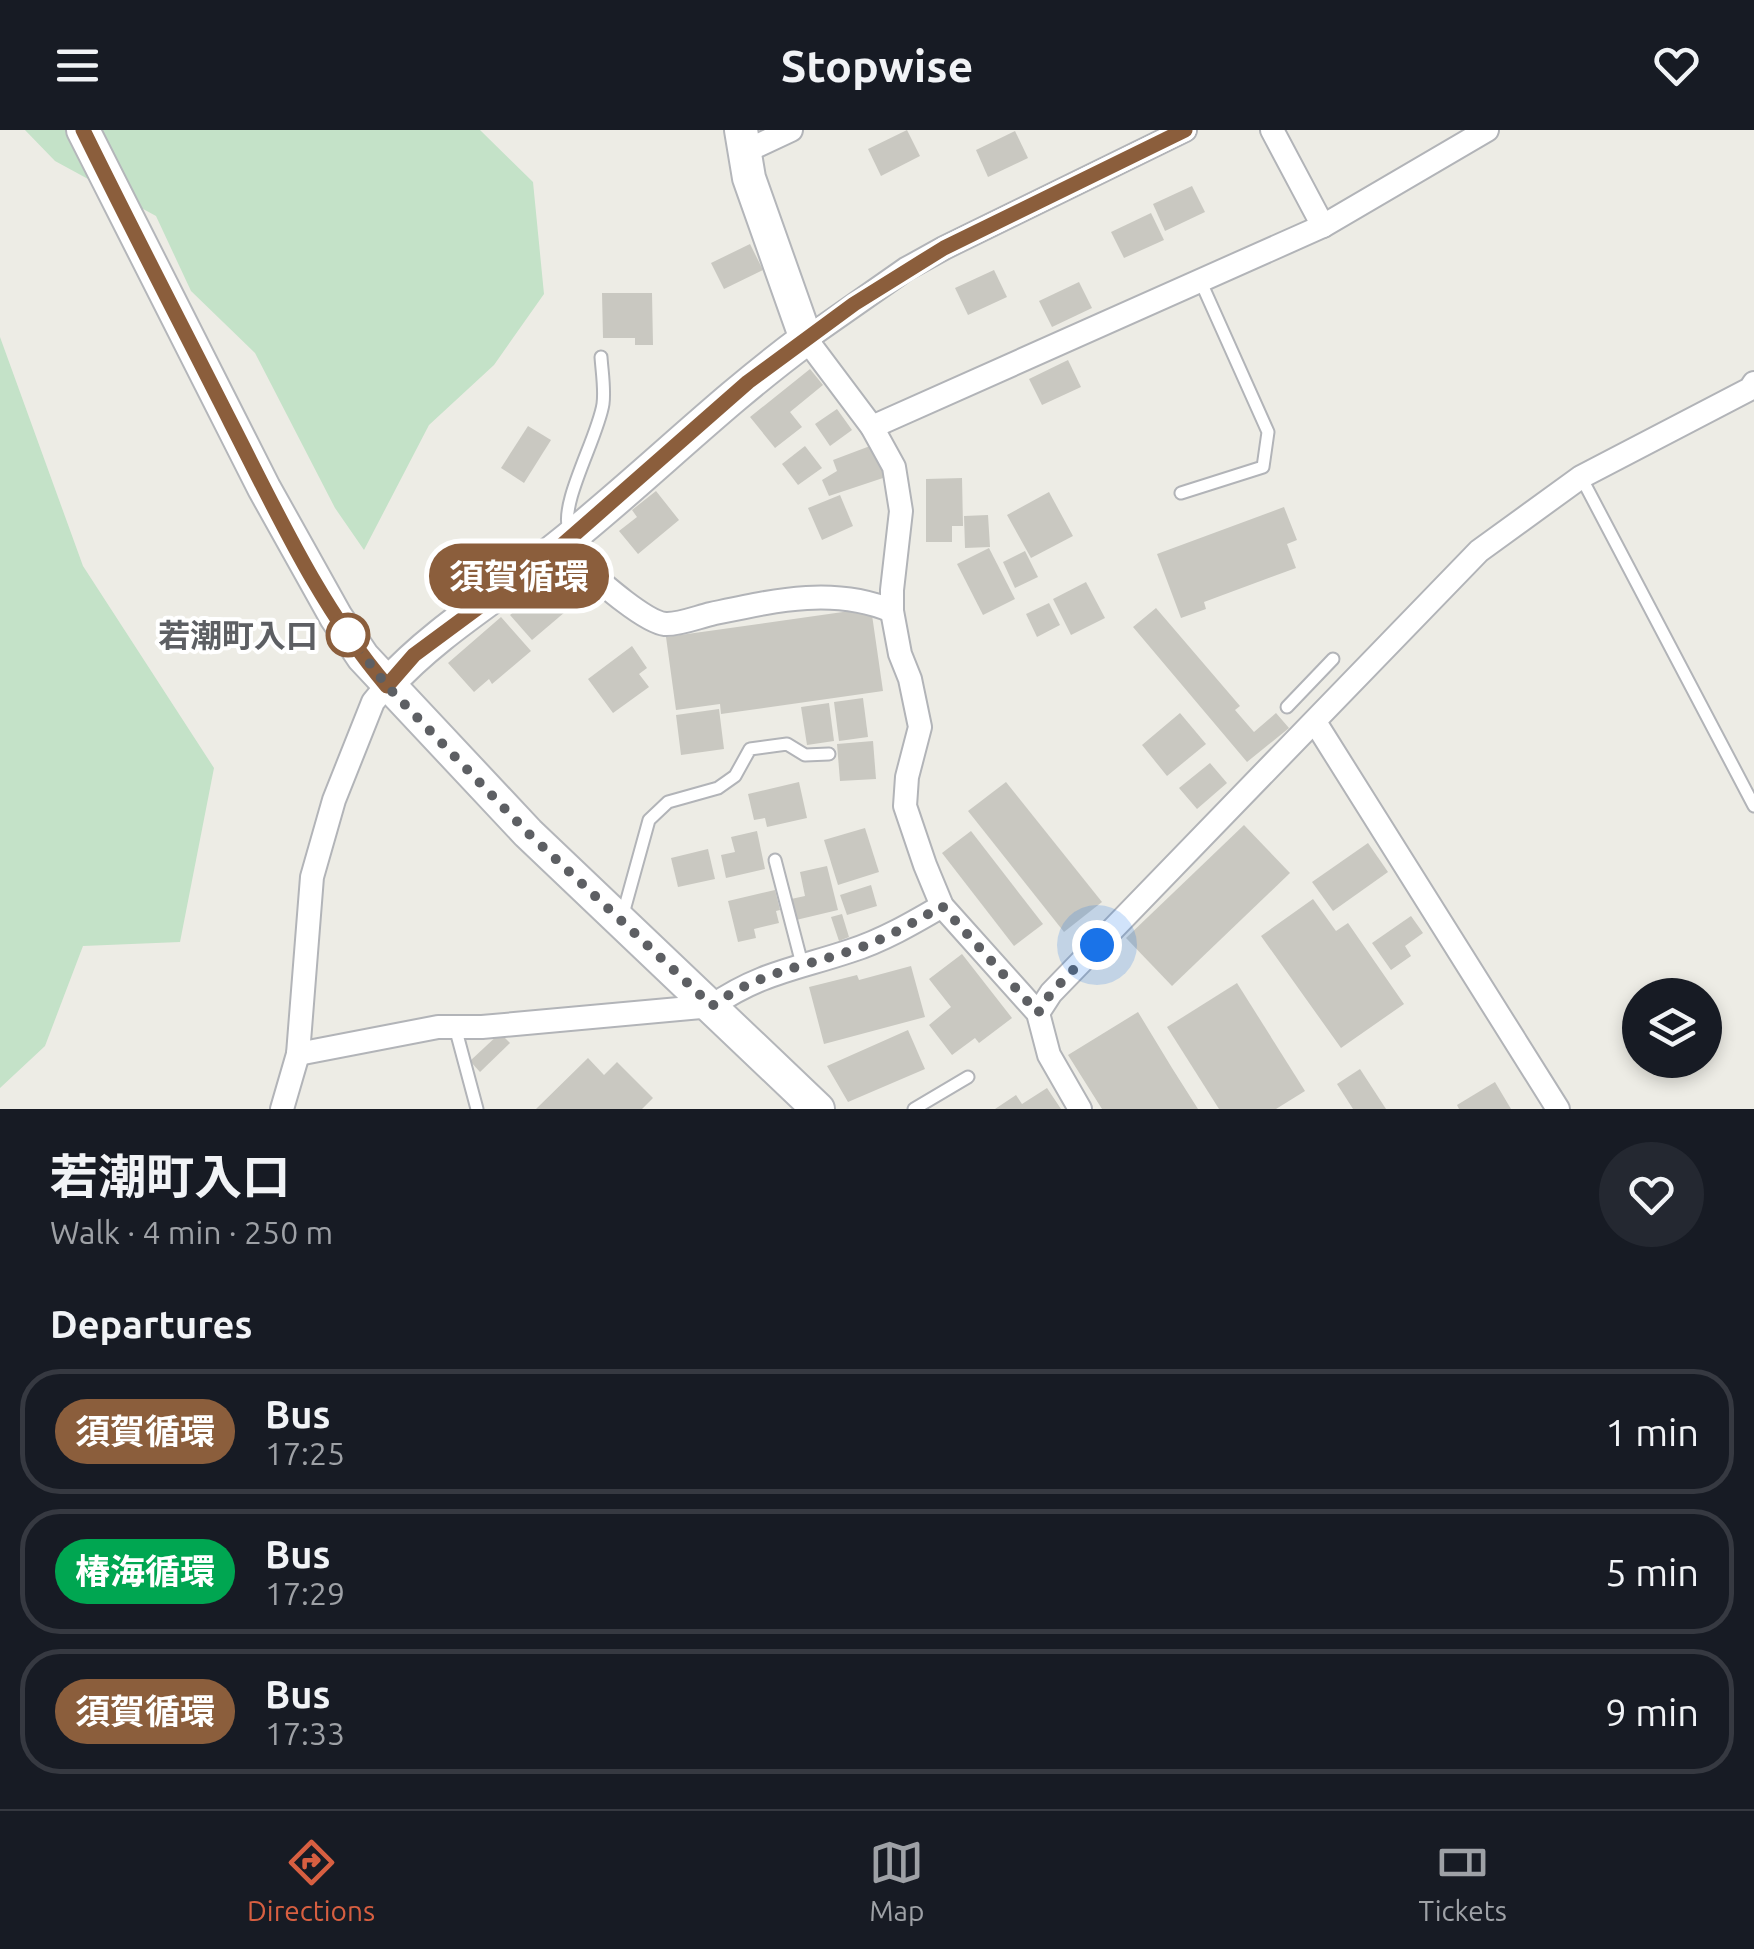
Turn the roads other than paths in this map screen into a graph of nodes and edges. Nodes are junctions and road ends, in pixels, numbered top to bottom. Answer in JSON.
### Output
{"nodes":[{"id":1,"x":83,"y":130,"type":"edge"},
{"id":2,"x":791,"y":130,"type":"edge"},
{"id":3,"x":1185,"y":130,"type":"edge"},
{"id":4,"x":1272,"y":130,"type":"edge"},
{"id":5,"x":1487,"y":130,"type":"edge"},
{"id":6,"x":743,"y":141,"type":"edge"},
{"id":7,"x":1323,"y":226,"type":"junction"},
{"id":8,"x":1200,"y":280,"type":"junction"},
{"id":9,"x":806,"y":339,"type":"junction"},
{"id":10,"x":601,"y":356,"type":"dead end"},
{"id":11,"x":1754,"y":383,"type":"edge"},
{"id":12,"x":872,"y":428,"type":"junction"},
{"id":13,"x":1581,"y":476,"type":"junction"},
{"id":14,"x":1181,"y":494,"type":"dead end"},
{"id":15,"x":566,"y":542,"type":"junction"},
{"id":16,"x":892,"y":611,"type":"junction"},
{"id":17,"x":1334,"y":658,"type":"dead end"},
{"id":18,"x":387,"y":686,"type":"junction"},
{"id":19,"x":1288,"y":707,"type":"dead end"},
{"id":20,"x":1314,"y":722,"type":"junction"},
{"id":21,"x":829,"y":754,"type":"dead end"},
{"id":22,"x":1754,"y":806,"type":"edge"},
{"id":23,"x":775,"y":860,"type":"dead end"},
{"id":24,"x":942,"y":906,"type":"junction"},
{"id":25,"x":620,"y":923,"type":"junction"},
{"id":26,"x":802,"y":964,"type":"junction"},
{"id":27,"x":712,"y":1006,"type":"junction"},
{"id":28,"x":1038,"y":1013,"type":"junction"},
{"id":29,"x":455,"y":1026,"type":"junction"},
{"id":30,"x":298,"y":1054,"type":"junction"},
{"id":31,"x":968,"y":1077,"type":"dead end"},
{"id":32,"x":282,"y":1109,"type":"edge"},
{"id":33,"x":477,"y":1109,"type":"edge"},
{"id":34,"x":818,"y":1109,"type":"edge"},
{"id":35,"x":914,"y":1109,"type":"edge"},
{"id":36,"x":1080,"y":1109,"type":"edge"},
{"id":37,"x":1558,"y":1109,"type":"edge"}],
"edges":[{"from":1,"to":18,"type":"street"},
{"from":2,"to":6,"type":"street"},
{"from":3,"to":9,"type":"street"},
{"from":4,"to":7,"type":"street"},
{"from":5,"to":7,"type":"street"},
{"from":6,"to":9,"type":"street"},
{"from":7,"to":8,"type":"street"},
{"from":8,"to":12,"type":"street"},
{"from":8,"to":14,"type":"lane"},
{"from":9,"to":12,"type":"street"},
{"from":9,"to":15,"type":"street"},
{"from":10,"to":15,"type":"lane"},
{"from":11,"to":13,"type":"street"},
{"from":12,"to":16,"type":"street"},
{"from":13,"to":20,"type":"street"},
{"from":13,"to":22,"type":"lane"},
{"from":15,"to":16,"type":"street"},
{"from":15,"to":18,"type":"street"},
{"from":16,"to":24,"type":"street"},
{"from":17,"to":19,"type":"lane"},
{"from":18,"to":25,"type":"street"},
{"from":18,"to":30,"type":"street"},
{"from":20,"to":28,"type":"street"},
{"from":20,"to":37,"type":"street"},
{"from":21,"to":25,"type":"lane"},
{"from":23,"to":26,"type":"lane"},
{"from":24,"to":26,"type":"street"},
{"from":24,"to":28,"type":"street"},
{"from":25,"to":27,"type":"street"},
{"from":26,"to":27,"type":"street"},
{"from":27,"to":29,"type":"street"},
{"from":27,"to":34,"type":"street"},
{"from":28,"to":36,"type":"street"},
{"from":29,"to":30,"type":"street"},
{"from":29,"to":33,"type":"lane"},
{"from":30,"to":32,"type":"street"},
{"from":31,"to":35,"type":"lane"}]}
